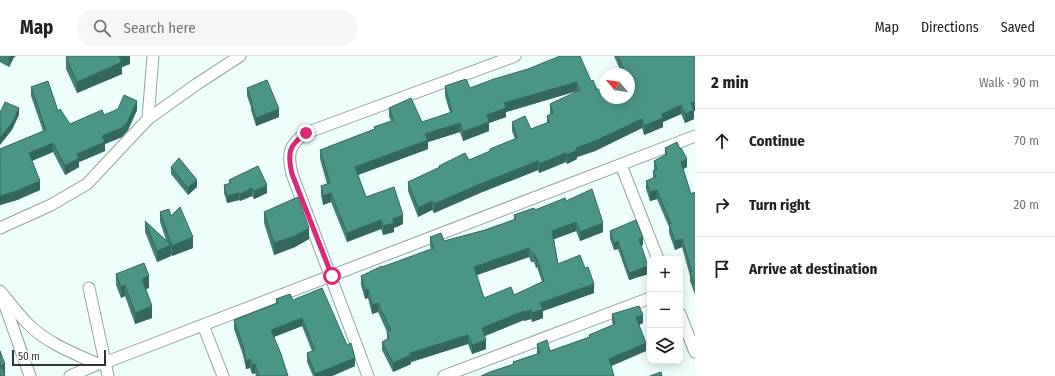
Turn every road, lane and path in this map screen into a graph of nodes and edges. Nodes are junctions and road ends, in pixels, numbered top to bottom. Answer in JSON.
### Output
{"nodes":[{"id":1,"x":153,"y":56,"type":"edge"},
{"id":2,"x":240,"y":56,"type":"edge"},
{"id":3,"x":515,"y":56,"type":"edge"},
{"id":4,"x":148,"y":119,"type":"junction"},
{"id":5,"x":695,"y":136,"type":"edge"},
{"id":6,"x":621,"y":165,"type":"junction"},
{"id":7,"x":0,"y":228,"type":"edge"},
{"id":8,"x":657,"y":256,"type":"edge"},
{"id":9,"x":332,"y":276,"type":"junction"},
{"id":10,"x":89,"y":288,"type":"dead end"},
{"id":11,"x":0,"y":290,"type":"edge"},
{"id":12,"x":647,"y":299,"type":"edge"},
{"id":13,"x":683,"y":322,"type":"edge"},
{"id":14,"x":203,"y":325,"type":"junction"},
{"id":15,"x":695,"y":352,"type":"edge"},
{"id":16,"x":101,"y":364,"type":"junction"},
{"id":17,"x":30,"y":376,"type":"edge"},
{"id":18,"x":70,"y":376,"type":"edge"},
{"id":19,"x":108,"y":376,"type":"edge"},
{"id":20,"x":223,"y":376,"type":"edge"},
{"id":21,"x":368,"y":376,"type":"edge"},
{"id":22,"x":444,"y":376,"type":"edge"}],
"edges":[{"from":1,"to":4,"type":"street"},
{"from":2,"to":4,"type":"street"},
{"from":3,"to":9,"type":"street"},
{"from":4,"to":7,"type":"street"},
{"from":5,"to":6,"type":"street"},
{"from":6,"to":8,"type":"street"},
{"from":6,"to":9,"type":"street"},
{"from":9,"to":14,"type":"street"},
{"from":9,"to":21,"type":"street"},
{"from":10,"to":16,"type":"street"},
{"from":11,"to":16,"type":"street"},
{"from":11,"to":17,"type":"street"},
{"from":12,"to":22,"type":"street"},
{"from":13,"to":15,"type":"street"},
{"from":14,"to":16,"type":"street"},
{"from":14,"to":20,"type":"street"},
{"from":16,"to":18,"type":"street"},
{"from":16,"to":19,"type":"street"}]}
